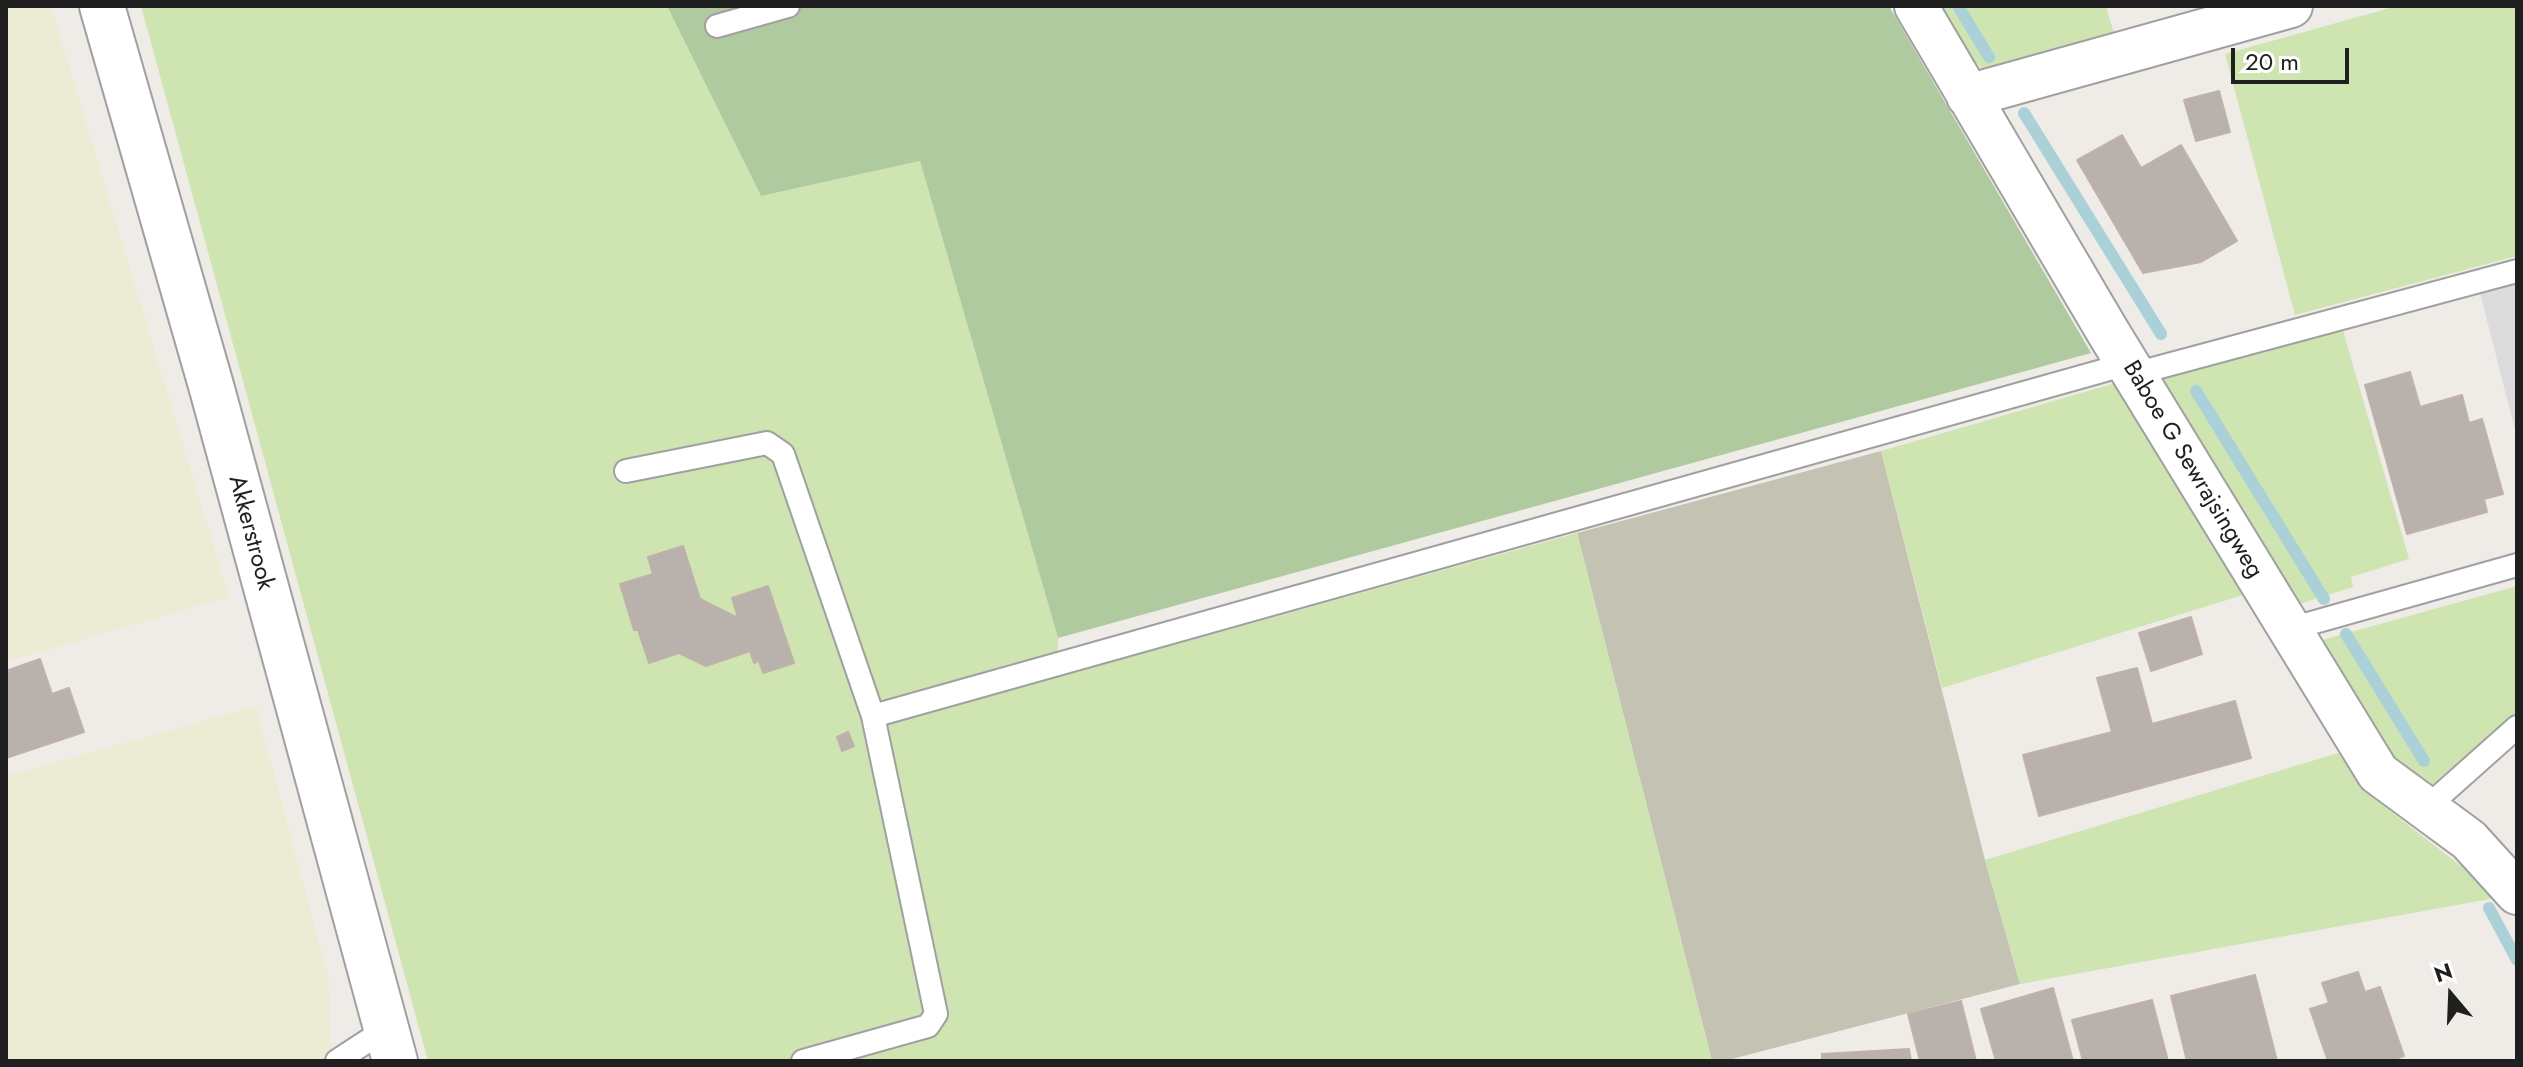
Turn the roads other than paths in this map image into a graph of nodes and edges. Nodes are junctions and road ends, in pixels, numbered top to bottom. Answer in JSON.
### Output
{"nodes":[{"id":1,"x":102,"y":6,"type":"edge"},
{"id":2,"x":788,"y":6,"type":"edge"},
{"id":3,"x":1916,"y":6,"type":"edge"},
{"id":4,"x":2291,"y":6,"type":"edge"},
{"id":5,"x":717,"y":26,"type":"dead end"},
{"id":6,"x":1968,"y":96,"type":"junction"},
{"id":7,"x":2517,"y":271,"type":"edge"},
{"id":8,"x":2131,"y":369,"type":"junction"},
{"id":9,"x":626,"y":471,"type":"dead end"},
{"id":10,"x":2517,"y":565,"type":"edge"},
{"id":11,"x":2290,"y":629,"type":"junction"},
{"id":12,"x":873,"y":716,"type":"junction"},
{"id":13,"x":2517,"y":727,"type":"edge"},
{"id":14,"x":2426,"y":808,"type":"junction"},
{"id":15,"x":2517,"y":893,"type":"edge"},
{"id":16,"x":391,"y":1045,"type":"edge"},
{"id":17,"x":337,"y":1061,"type":"edge"},
{"id":18,"x":803,"y":1061,"type":"edge"}],
"edges":[{"from":1,"to":16,"type":"street","name":"Akkerstrook"},
{"from":2,"to":5,"type":"lane"},
{"from":3,"to":6,"type":"street","name":"Baboe G Sewrajsingweg"},
{"from":4,"to":6,"type":"street"},
{"from":6,"to":8,"type":"street","name":"Baboe G Sewrajsingweg"},
{"from":7,"to":8,"type":"lane"},
{"from":8,"to":11,"type":"street","name":"Baboe G Sewrajsingweg"},
{"from":8,"to":12,"type":"lane"},
{"from":9,"to":12,"type":"lane"},
{"from":10,"to":11,"type":"lane"},
{"from":11,"to":14,"type":"street","name":"Baboe G Sewrajsingweg"},
{"from":12,"to":18,"type":"lane"},
{"from":13,"to":14,"type":"lane"},
{"from":14,"to":15,"type":"street","name":"Baboe G Sewrajsingweg"},
{"from":16,"to":17,"type":"lane"}]}
